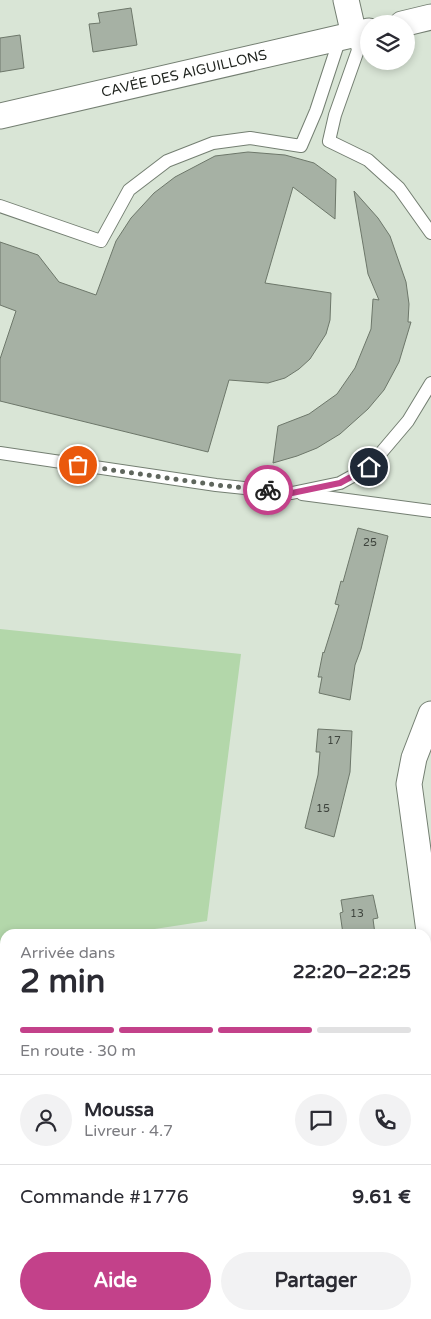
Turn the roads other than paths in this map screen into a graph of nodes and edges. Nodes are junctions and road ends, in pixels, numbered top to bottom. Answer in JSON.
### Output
{"nodes":[{"id":1,"x":346,"y":0,"type":"edge"},
{"id":2,"x":431,"y":17,"type":"edge"},
{"id":3,"x":415,"y":21,"type":"edge"},
{"id":4,"x":355,"y":35,"type":"edge"},
{"id":5,"x":0,"y":116,"type":"edge"},
{"id":6,"x":0,"y":206,"type":"edge"},
{"id":7,"x":431,"y":233,"type":"edge"},
{"id":8,"x":431,"y":383,"type":"edge"},
{"id":9,"x":0,"y":453,"type":"edge"},
{"id":10,"x":292,"y":493,"type":"junction"},
{"id":11,"x":431,"y":511,"type":"edge"},
{"id":12,"x":431,"y":714,"type":"edge"},
{"id":13,"x":429,"y":929,"type":"edge"}],
"edges":[{"from":1,"to":4,"type":"street"},
{"from":2,"to":3,"type":"street"},
{"from":4,"to":5,"type":"street","name":"CAVÉE DES AIGUILLONS"},
{"from":4,"to":6,"type":"lane"},
{"from":4,"to":7,"type":"lane"},
{"from":8,"to":10,"type":"lane"},
{"from":9,"to":10,"type":"lane"},
{"from":10,"to":11,"type":"lane"},
{"from":12,"to":13,"type":"street"}]}
